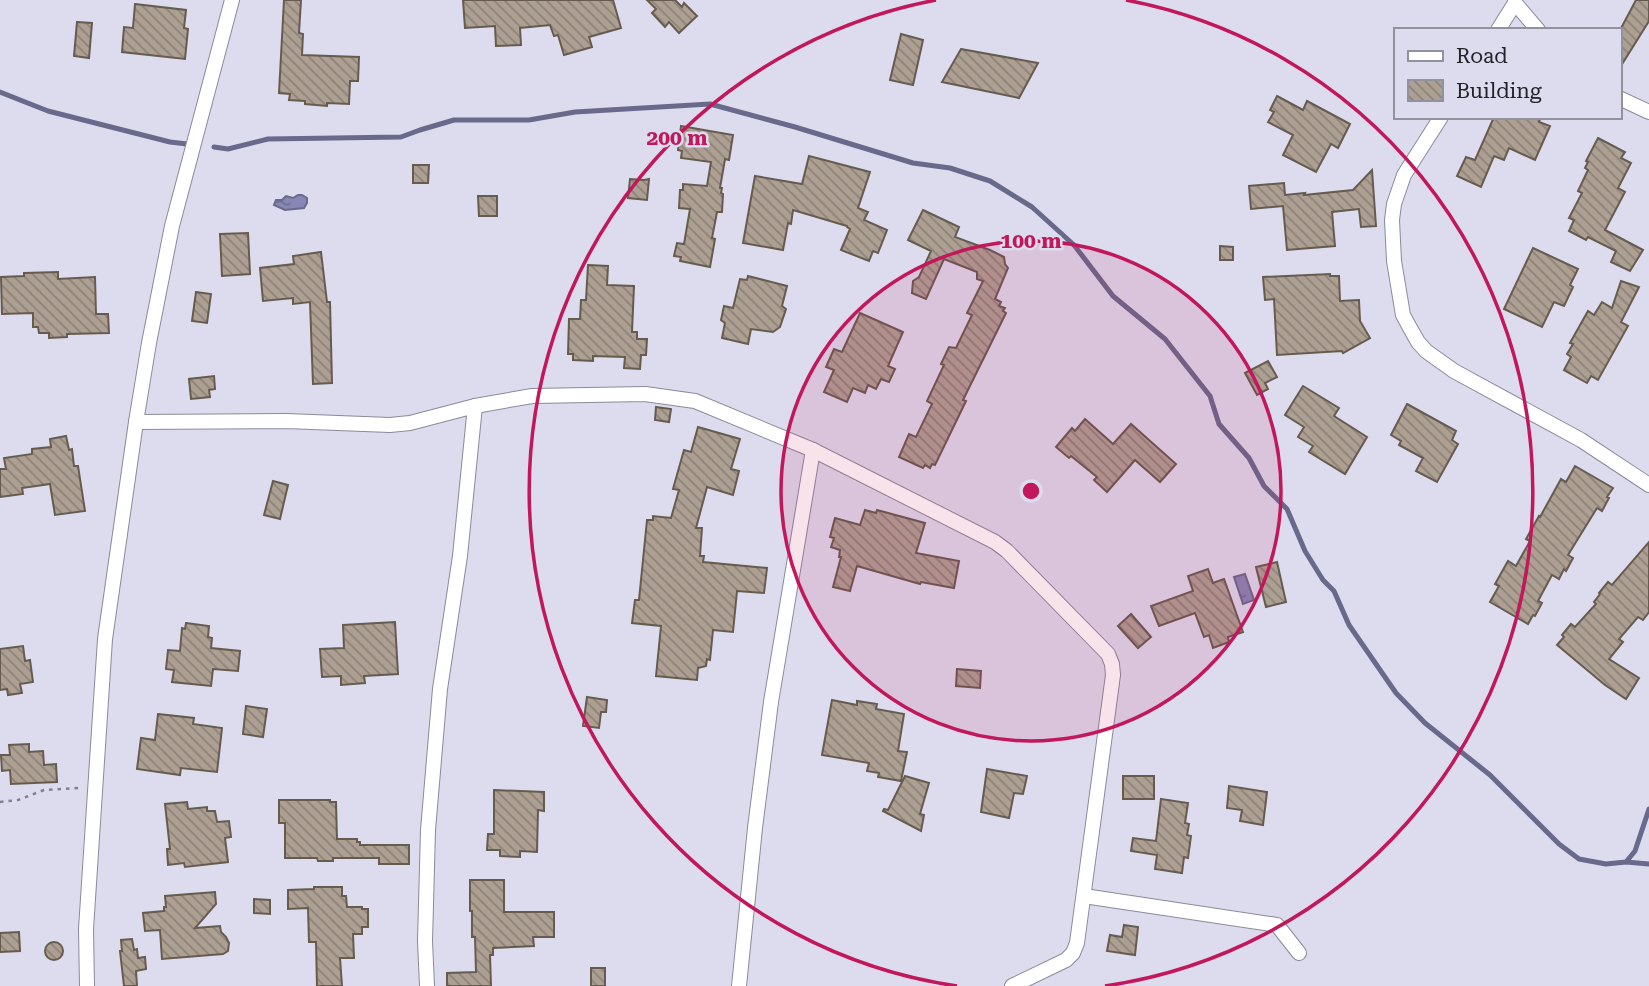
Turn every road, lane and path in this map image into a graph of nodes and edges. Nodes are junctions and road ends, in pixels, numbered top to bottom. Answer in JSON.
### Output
{"nodes":[{"id":1,"x":232,"y":0,"type":"edge"},
{"id":2,"x":1515,"y":2,"type":"edge"},
{"id":3,"x":1499,"y":28,"type":"edge"},
{"id":4,"x":1536,"y":28,"type":"edge"},
{"id":5,"x":1621,"y":99,"type":"edge"},
{"id":6,"x":1649,"y":112,"type":"edge"},
{"id":7,"x":1440,"y":119,"type":"edge"},
{"id":8,"x":475,"y":406,"type":"junction"},
{"id":9,"x":136,"y":422,"type":"junction"},
{"id":10,"x":813,"y":450,"type":"junction"},
{"id":11,"x":1649,"y":485,"type":"edge"},
{"id":12,"x":95,"y":786,"type":"junction"},
{"id":13,"x":0,"y":802,"type":"edge"},
{"id":14,"x":1084,"y":896,"type":"junction"},
{"id":15,"x":1299,"y":953,"type":"dead end"},
{"id":16,"x":87,"y":986,"type":"edge"},
{"id":17,"x":427,"y":986,"type":"edge"},
{"id":18,"x":739,"y":986,"type":"edge"},
{"id":19,"x":1013,"y":986,"type":"edge"}],
"edges":[{"from":1,"to":9,"type":"street"},
{"from":2,"to":3,"type":"street"},
{"from":2,"to":4,"type":"street"},
{"from":5,"to":6,"type":"street"},
{"from":7,"to":11,"type":"street"},
{"from":8,"to":9,"type":"street"},
{"from":8,"to":10,"type":"street"},
{"from":8,"to":17,"type":"street"},
{"from":9,"to":12,"type":"street"},
{"from":10,"to":14,"type":"street"},
{"from":10,"to":18,"type":"street"},
{"from":12,"to":13,"type":"path"},
{"from":12,"to":16,"type":"street"},
{"from":14,"to":15,"type":"street"},
{"from":14,"to":19,"type":"street"}]}
